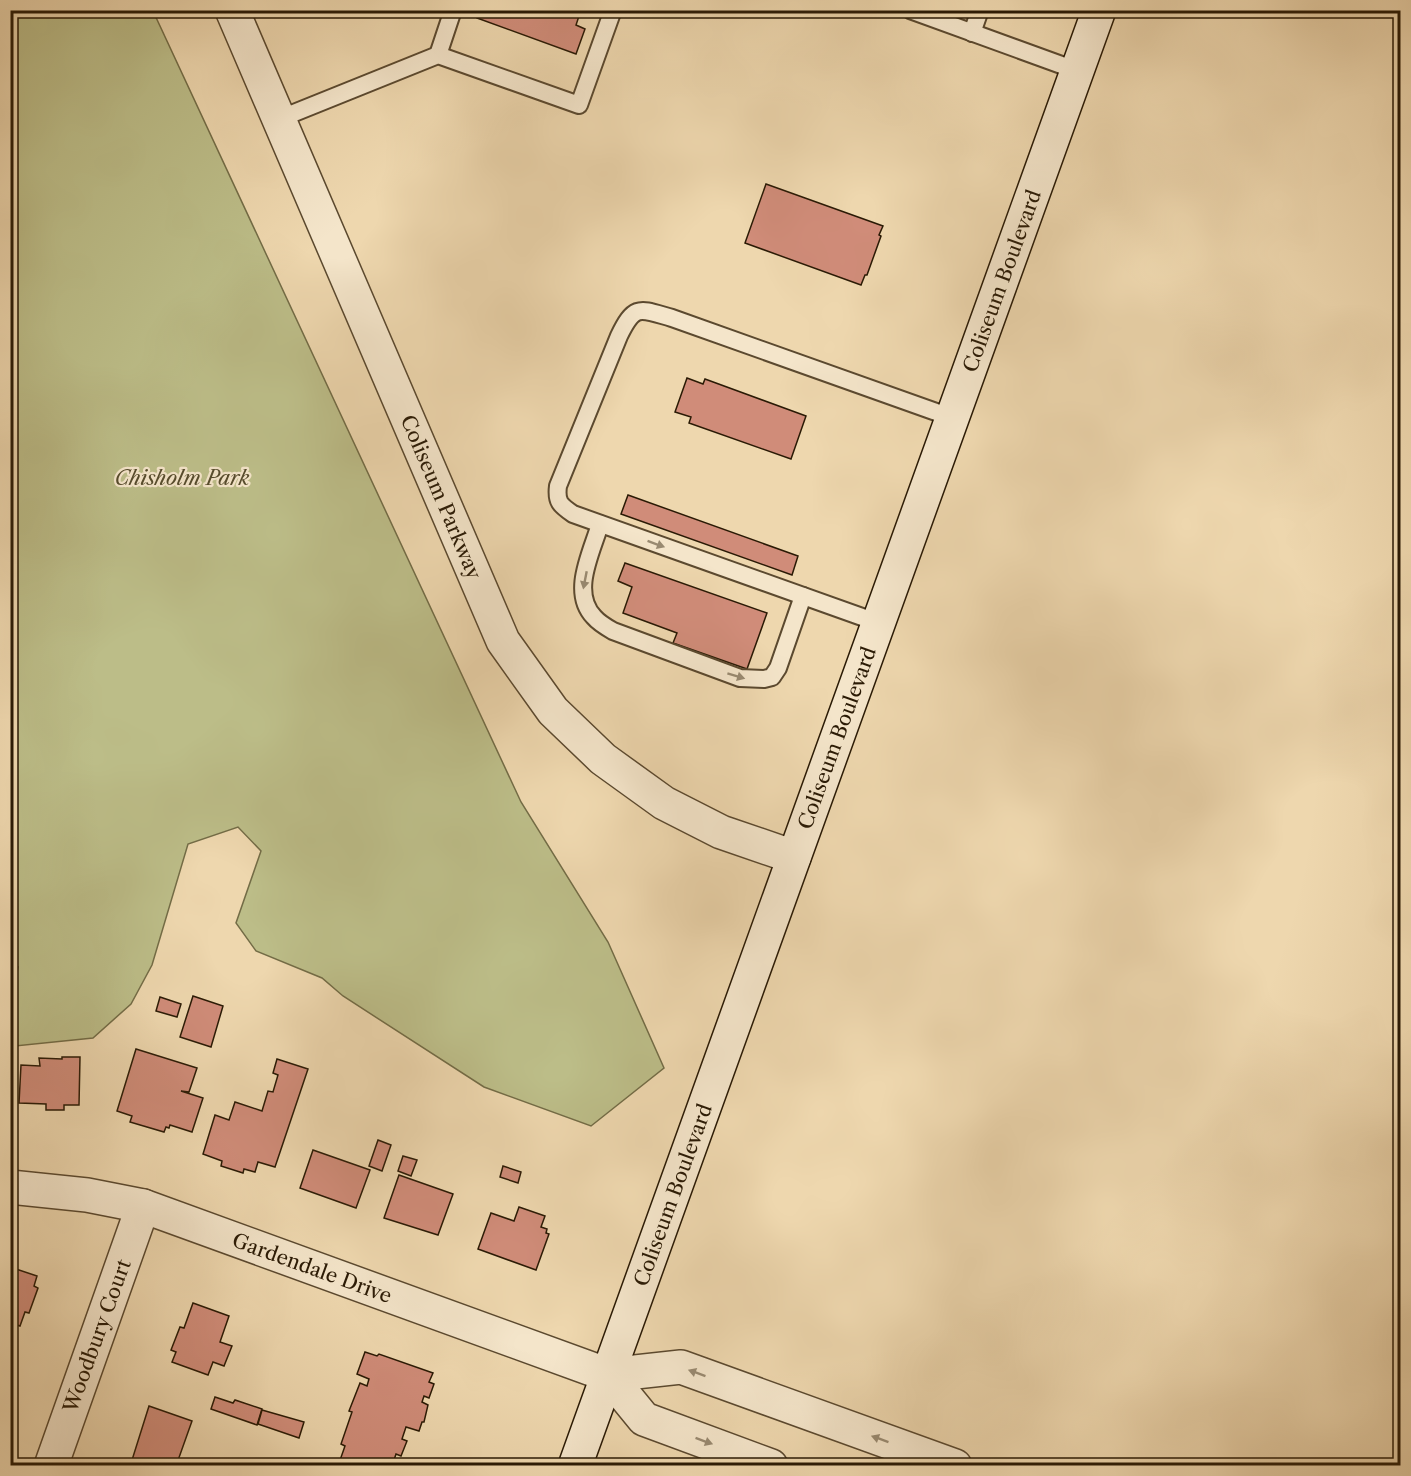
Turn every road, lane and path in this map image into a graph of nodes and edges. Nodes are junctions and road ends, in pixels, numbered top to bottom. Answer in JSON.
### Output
{"nodes":[{"id":1,"x":232,"y":10,"type":"edge"},
{"id":2,"x":453,"y":10,"type":"edge"},
{"id":3,"x":613,"y":10,"type":"edge"},
{"id":4,"x":910,"y":10,"type":"edge"},
{"id":5,"x":980,"y":10,"type":"edge"},
{"id":6,"x":1099,"y":10,"type":"edge"},
{"id":7,"x":972,"y":33,"type":"junction"},
{"id":8,"x":438,"y":55,"type":"junction"},
{"id":9,"x":1078,"y":71,"type":"junction"},
{"id":10,"x":279,"y":119,"type":"junction"},
{"id":11,"x":953,"y":418,"type":"junction"},
{"id":12,"x":600,"y":524,"type":"junction"},
{"id":13,"x":803,"y":596,"type":"junction"},
{"id":14,"x":879,"y":624,"type":"junction"},
{"id":15,"x":795,"y":857,"type":"junction"},
{"id":16,"x":10,"y":1188,"type":"edge"},
{"id":17,"x":143,"y":1206,"type":"junction"},
{"id":18,"x":608,"y":1375,"type":"junction"},
{"id":19,"x":51,"y":1466,"type":"edge"},
{"id":20,"x":575,"y":1466,"type":"edge"},
{"id":21,"x":771,"y":1466,"type":"edge"},
{"id":22,"x":955,"y":1466,"type":"edge"}],
"edges":[{"from":1,"to":10,"type":"street","name":"Coliseum Parkway"},
{"from":2,"to":8,"type":"lane"},
{"from":3,"to":8,"type":"lane"},
{"from":4,"to":7,"type":"lane"},
{"from":5,"to":7,"type":"lane"},
{"from":6,"to":9,"type":"street","name":"Coliseum Boulevard"},
{"from":7,"to":9,"type":"lane"},
{"from":8,"to":10,"type":"lane"},
{"from":9,"to":11,"type":"street","name":"Coliseum Boulevard"},
{"from":10,"to":15,"type":"street","name":"Coliseum Parkway"},
{"from":11,"to":12,"type":"lane"},
{"from":11,"to":14,"type":"street","name":"Coliseum Boulevard"},
{"from":12,"to":13,"type":"lane","one_way":true},
{"from":12,"to":13,"type":"lane","one_way":true},
{"from":13,"to":14,"type":"lane"},
{"from":14,"to":15,"type":"street","name":"Coliseum Boulevard"},
{"from":15,"to":18,"type":"street","name":"Coliseum Boulevard"},
{"from":16,"to":17,"type":"street","name":"Gardendale Drive"},
{"from":17,"to":18,"type":"street","name":"Gardendale Drive"},
{"from":17,"to":19,"type":"street","name":"Woodbury Court"},
{"from":18,"to":20,"type":"street","name":"Coliseum Boulevard"},
{"from":18,"to":21,"type":"street","one_way":true},
{"from":22,"to":18,"type":"street","one_way":true}]}
